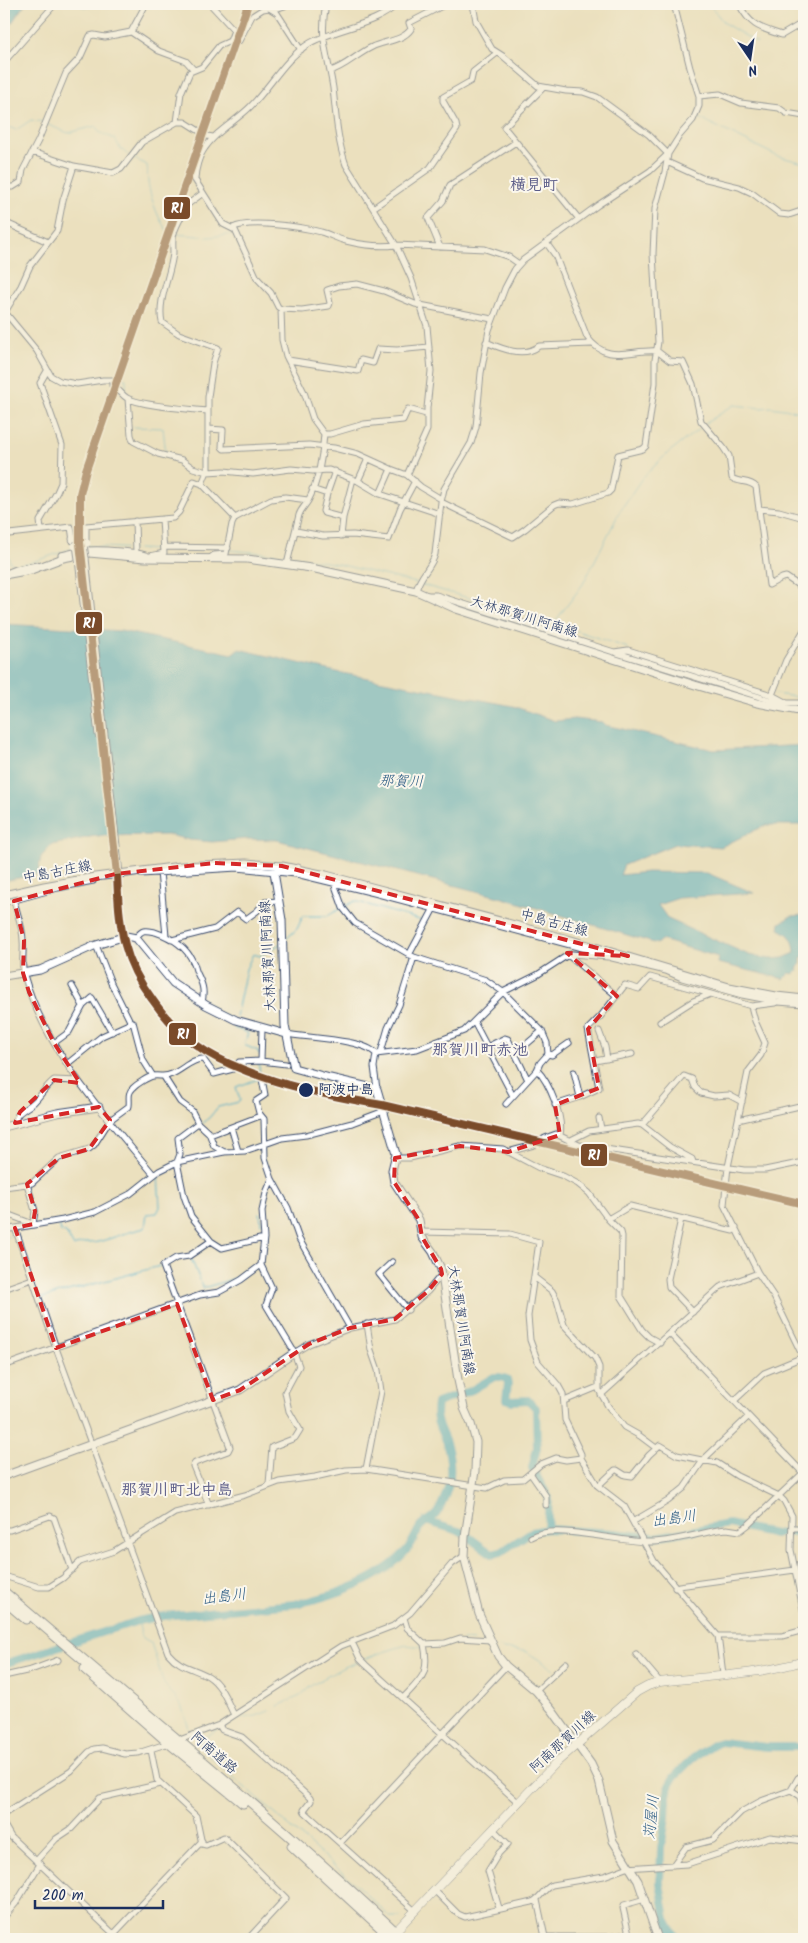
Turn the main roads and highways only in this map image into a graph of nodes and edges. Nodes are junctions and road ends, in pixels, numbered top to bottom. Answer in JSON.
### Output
{"nodes":[{"id":1,"x":81,"y":553,"type":"junction"},
{"id":2,"x":4,"y":575,"type":"edge"},
{"id":3,"x":804,"y":712,"type":"edge"},
{"id":4,"x":298,"y":868,"type":"junction"},
{"id":5,"x":116,"y":873,"type":"junction"},
{"id":6,"x":4,"y":895,"type":"edge"},
{"id":7,"x":4,"y":976,"type":"edge"},
{"id":8,"x":801,"y":999,"type":"edge"},
{"id":9,"x":286,"y":1034,"type":"junction"},
{"id":10,"x":99,"y":1107,"type":"road end"},
{"id":11,"x":4,"y":1127,"type":"edge"},
{"id":12,"x":294,"y":1353,"type":"road end"},
{"id":13,"x":4,"y":1476,"type":"edge"},
{"id":14,"x":4,"y":1592,"type":"edge"},
{"id":15,"x":4,"y":1600,"type":"edge"},
{"id":16,"x":51,"y":1636,"type":"junction"},
{"id":17,"x":75,"y":1657,"type":"junction"},
{"id":18,"x":804,"y":1661,"type":"edge"},
{"id":19,"x":577,"y":1746,"type":"junction"},
{"id":20,"x":392,"y":1937,"type":"edge"},
{"id":21,"x":403,"y":1939,"type":"edge"},
{"id":22,"x":658,"y":1939,"type":"edge"}],
"edges":[{"from":1,"to":2,"type":"main road","name":"大林那賀川阿南線"},
{"from":1,"to":3,"type":"main road","name":"大林那賀川阿南線"},
{"from":1,"to":5,"type":"main road"},
{"from":4,"to":5,"type":"main road"},
{"from":4,"to":8,"type":"main road","name":"中島古庄線"},
{"from":4,"to":9,"type":"main road","name":"大林那賀川阿南線"},
{"from":5,"to":6,"type":"main road","name":"中島古庄線"},
{"from":7,"to":9,"type":"main road"},
{"from":9,"to":19,"type":"main road","name":"大林那賀川阿南線"},
{"from":10,"to":11,"type":"main road"},
{"from":12,"to":13,"type":"main road"},
{"from":14,"to":16,"type":"highway","name":"阿南道路"},
{"from":15,"to":16,"type":"highway","name":"阿南道路"},
{"from":16,"to":17,"type":"highway","name":"阿南道路"},
{"from":17,"to":20,"type":"highway","name":"阿南道路"},
{"from":17,"to":20,"type":"highway","name":"阿南道路"},
{"from":18,"to":19,"type":"main road","name":"阿南那賀川線"},
{"from":19,"to":20,"type":"main road","name":"阿南那賀川線"},
{"from":19,"to":22,"type":"main road","name":"大林那賀川阿南線"},
{"from":20,"to":21,"type":"highway","name":"阿南道路"}]}
